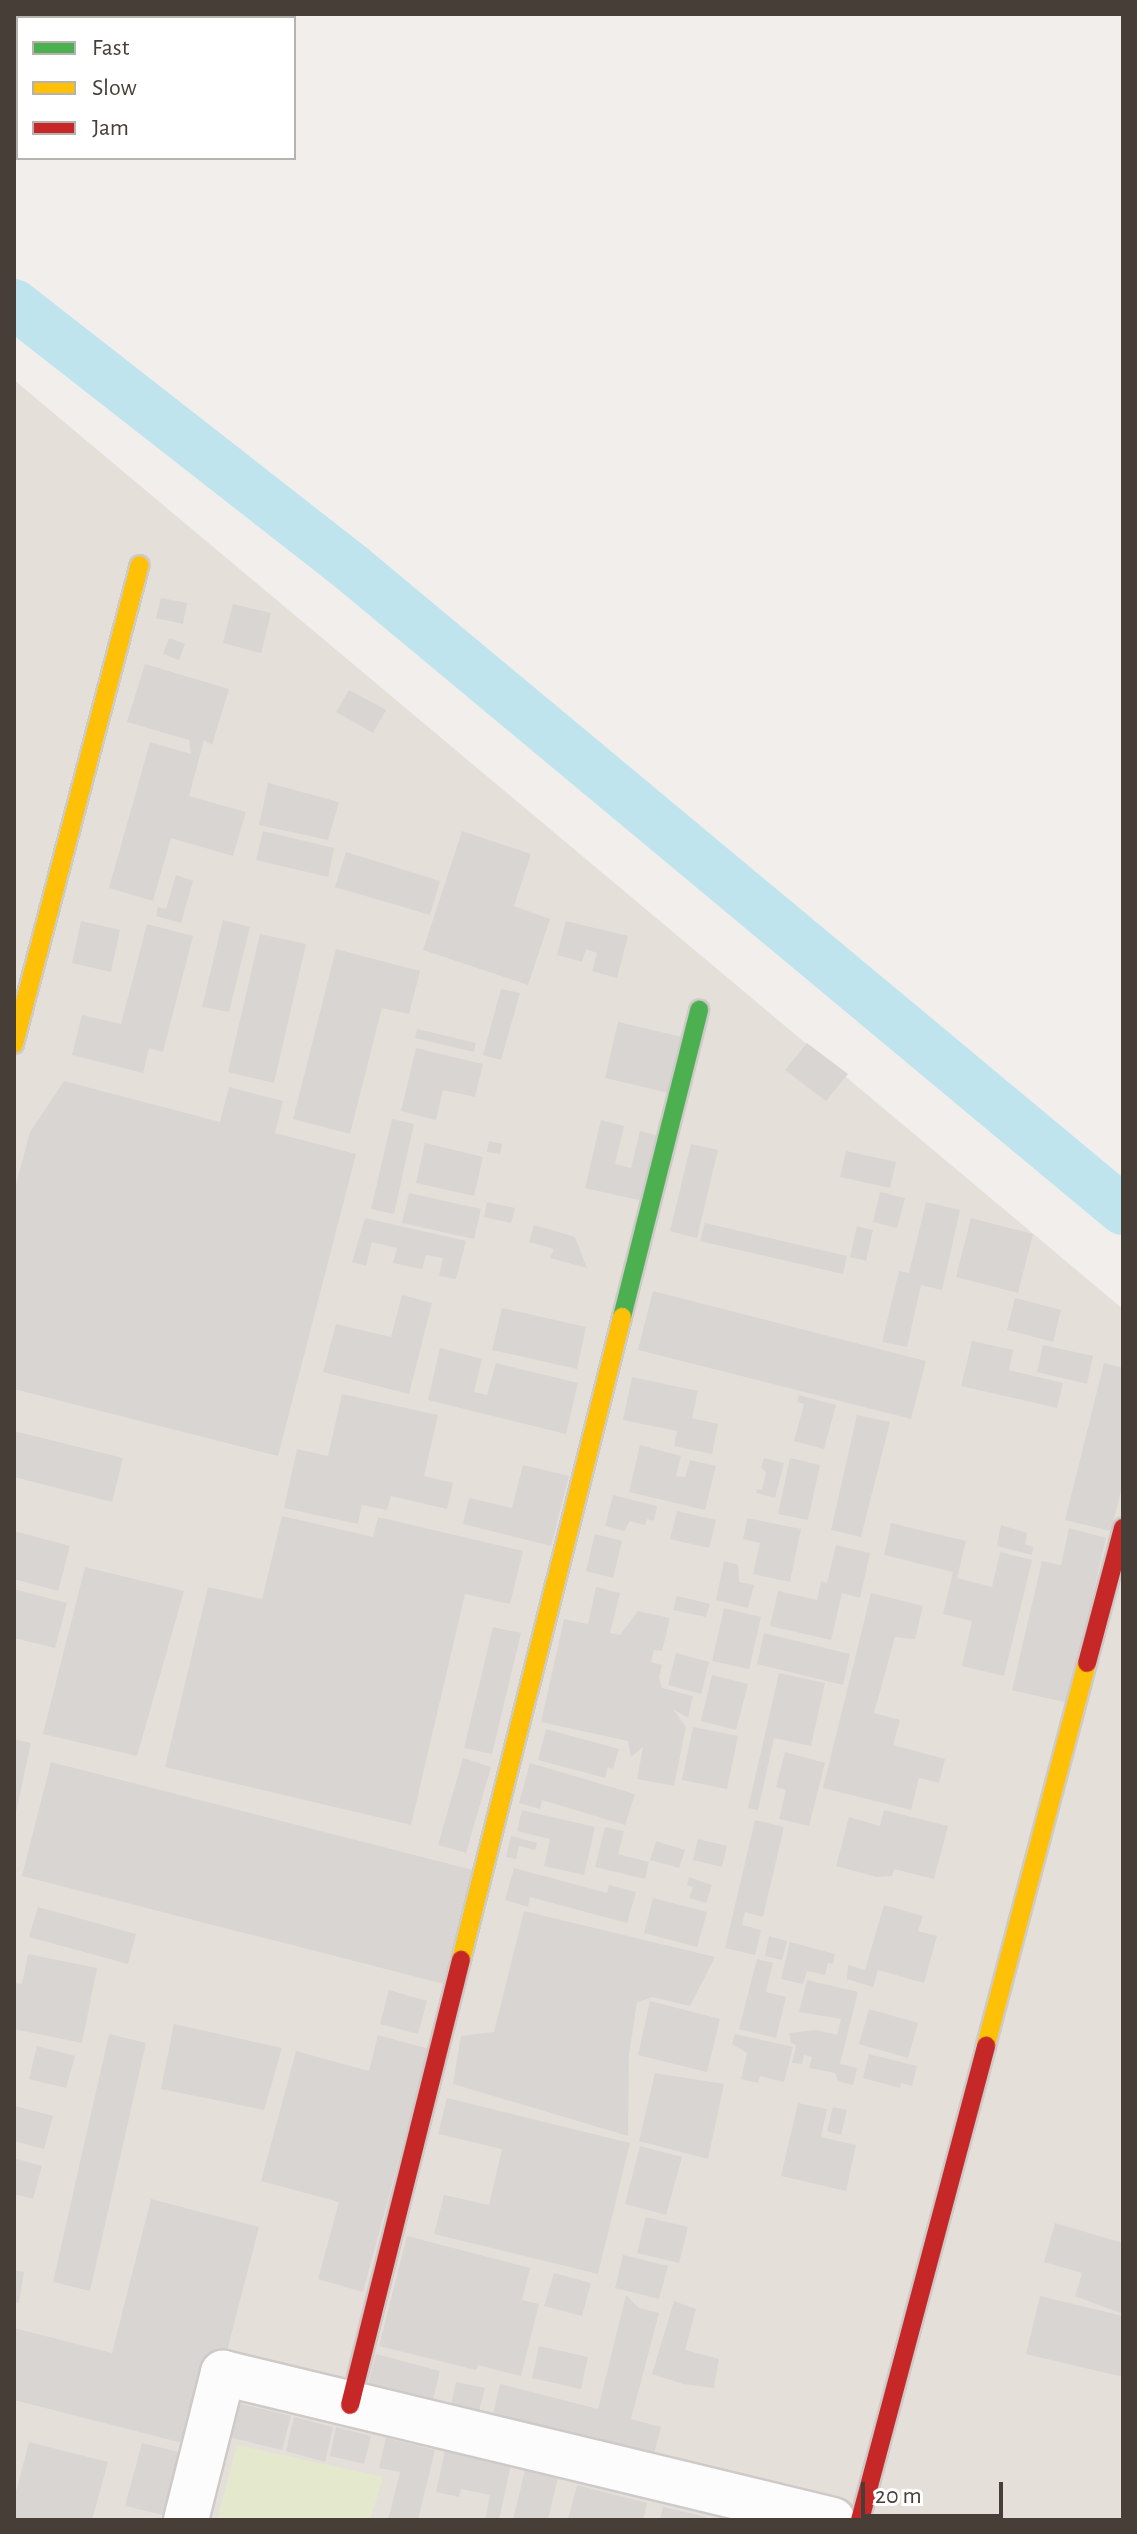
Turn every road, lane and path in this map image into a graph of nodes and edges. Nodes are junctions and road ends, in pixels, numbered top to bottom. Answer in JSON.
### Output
{"nodes":[{"id":1,"x":140,"y":565,"type":"dead end"},
{"id":2,"x":699,"y":1010,"type":"dead end"},
{"id":3,"x":14,"y":1044,"type":"edge"},
{"id":4,"x":1123,"y":1528,"type":"edge"},
{"id":5,"x":350,"y":2405,"type":"junction"},
{"id":6,"x":186,"y":2520,"type":"edge"},
{"id":7,"x":833,"y":2520,"type":"edge"},
{"id":8,"x":860,"y":2520,"type":"edge"}],
"edges":[{"from":1,"to":3,"type":"street"},
{"from":2,"to":5,"type":"street"},
{"from":4,"to":8,"type":"street"},
{"from":5,"to":6,"type":"street"},
{"from":5,"to":7,"type":"street"}]}
